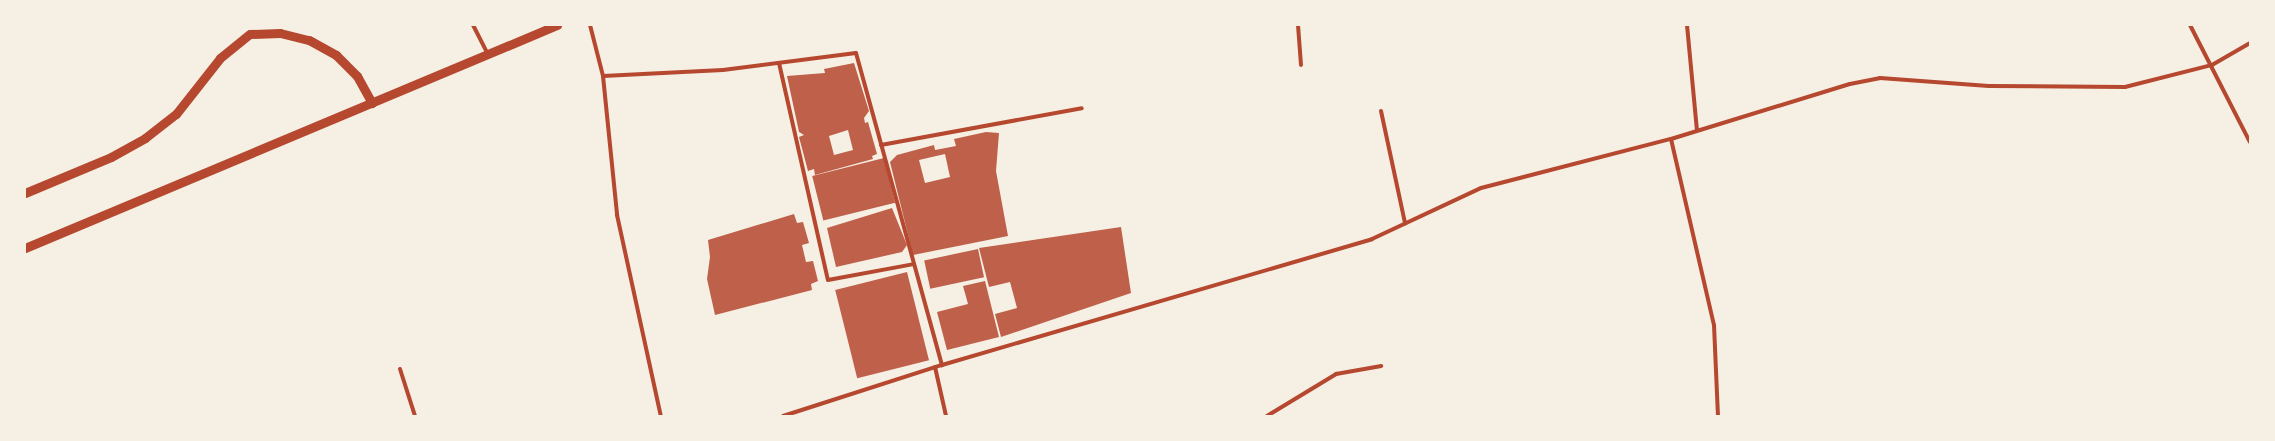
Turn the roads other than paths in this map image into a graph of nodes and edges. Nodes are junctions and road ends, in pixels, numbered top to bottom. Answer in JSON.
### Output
{"nodes":[{"id":1,"x":473,"y":25,"type":"edge"},
{"id":2,"x":558,"y":25,"type":"edge"},
{"id":3,"x":590,"y":25,"type":"edge"},
{"id":4,"x":1298,"y":25,"type":"edge"},
{"id":5,"x":1687,"y":25,"type":"edge"},
{"id":6,"x":2190,"y":25,"type":"edge"},
{"id":7,"x":248,"y":29,"type":"edge"},
{"id":8,"x":2250,"y":43,"type":"edge"},
{"id":9,"x":488,"y":54,"type":"junction"},
{"id":10,"x":779,"y":63,"type":"junction"},
{"id":11,"x":1301,"y":65,"type":"dead end"},
{"id":12,"x":2212,"y":65,"type":"junction"},
{"id":13,"x":603,"y":76,"type":"junction"},
{"id":14,"x":372,"y":102,"type":"junction"},
{"id":15,"x":1082,"y":108,"type":"dead end"},
{"id":16,"x":1382,"y":111,"type":"dead end"},
{"id":17,"x":1697,"y":131,"type":"junction"},
{"id":18,"x":1671,"y":139,"type":"junction"},
{"id":19,"x":2250,"y":142,"type":"edge"},
{"id":20,"x":881,"y":145,"type":"junction"},
{"id":21,"x":25,"y":193,"type":"edge"},
{"id":22,"x":1405,"y":223,"type":"junction"},
{"id":23,"x":25,"y":248,"type":"edge"},
{"id":24,"x":914,"y":264,"type":"junction"},
{"id":25,"x":942,"y":365,"type":"junction"},
{"id":26,"x":1381,"y":366,"type":"dead end"},
{"id":27,"x":935,"y":367,"type":"junction"},
{"id":28,"x":400,"y":369,"type":"dead end"},
{"id":29,"x":414,"y":416,"type":"edge"},
{"id":30,"x":661,"y":416,"type":"edge"},
{"id":31,"x":783,"y":416,"type":"edge"},
{"id":32,"x":946,"y":416,"type":"edge"},
{"id":33,"x":1267,"y":416,"type":"edge"},
{"id":34,"x":1718,"y":416,"type":"edge"}],
"edges":[{"from":1,"to":9,"type":"lane"},
{"from":2,"to":9,"type":"street"},
{"from":3,"to":13,"type":"lane"},
{"from":4,"to":11,"type":"lane"},
{"from":5,"to":17,"type":"lane"},
{"from":6,"to":12,"type":"lane"},
{"from":7,"to":14,"type":"street"},
{"from":7,"to":21,"type":"street"},
{"from":8,"to":12,"type":"lane"},
{"from":9,"to":14,"type":"street"},
{"from":10,"to":13,"type":"lane"},
{"from":10,"to":20,"type":"lane"},
{"from":10,"to":24,"type":"lane"},
{"from":12,"to":17,"type":"lane"},
{"from":12,"to":19,"type":"lane"},
{"from":13,"to":30,"type":"lane"},
{"from":14,"to":23,"type":"street"},
{"from":15,"to":20,"type":"lane"},
{"from":16,"to":22,"type":"lane"},
{"from":17,"to":18,"type":"lane"},
{"from":18,"to":22,"type":"lane"},
{"from":18,"to":34,"type":"lane"},
{"from":20,"to":24,"type":"lane"},
{"from":22,"to":25,"type":"lane"},
{"from":24,"to":25,"type":"lane"},
{"from":25,"to":27,"type":"lane"},
{"from":26,"to":33,"type":"lane"},
{"from":27,"to":31,"type":"lane"},
{"from":27,"to":32,"type":"lane"},
{"from":28,"to":29,"type":"lane"}]}
